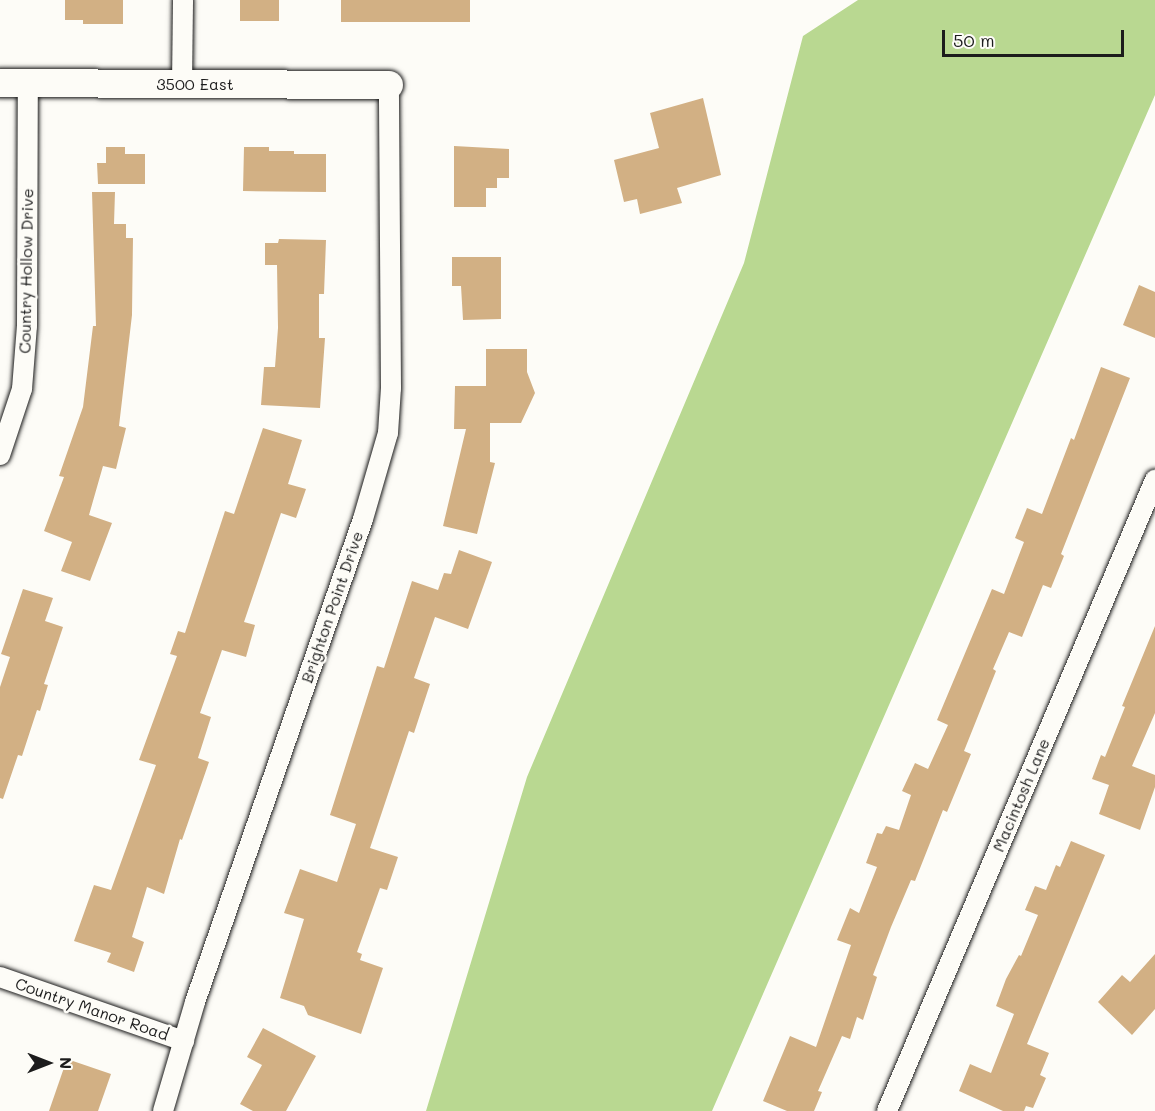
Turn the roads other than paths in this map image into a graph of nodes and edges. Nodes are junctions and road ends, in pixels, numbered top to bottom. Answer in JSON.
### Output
{"nodes":[{"id":1,"x":183,"y":0,"type":"edge"},
{"id":2,"x":0,"y":83,"type":"edge"},
{"id":3,"x":28,"y":83,"type":"junction"},
{"id":4,"x":183,"y":84,"type":"junction"},
{"id":5,"x":389,"y":85,"type":"joint"},
{"id":6,"x":0,"y":456,"type":"edge"},
{"id":7,"x":1155,"y":480,"type":"edge"},
{"id":8,"x":0,"y":977,"type":"edge"},
{"id":9,"x":184,"y":1041,"type":"junction"},
{"id":10,"x":163,"y":1111,"type":"edge"},
{"id":11,"x":887,"y":1111,"type":"edge"}],
"edges":[{"from":1,"to":4,"type":"street"},
{"from":2,"to":3,"type":"street","name":"3500 East"},
{"from":3,"to":4,"type":"street","name":"3500 East"},
{"from":3,"to":6,"type":"street","name":"Country Hollow Drive"},
{"from":4,"to":5,"type":"street","name":"3500 East"},
{"from":5,"to":9,"type":"street","name":"Brighton Point Drive"},
{"from":7,"to":11,"type":"street","name":"Macintosh Lane"},
{"from":8,"to":9,"type":"street","name":"Country Manor Road"},
{"from":9,"to":10,"type":"street","name":"Brighton Point Drive"}]}
